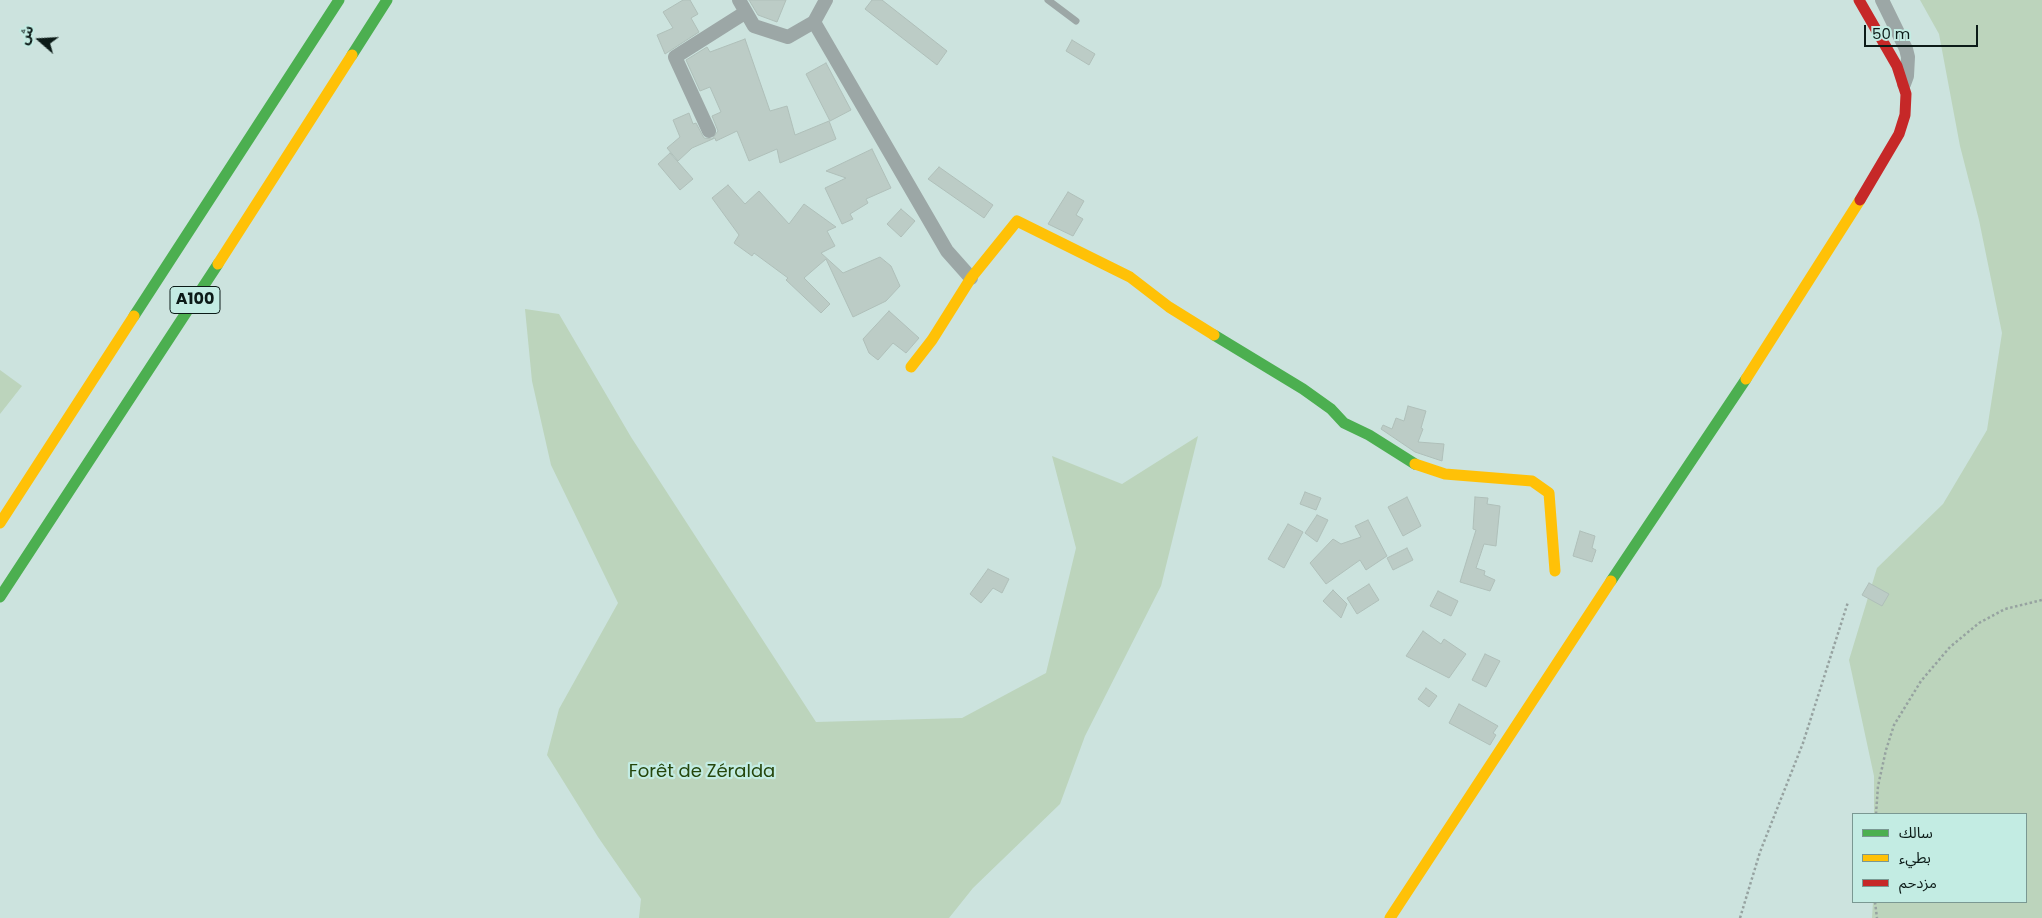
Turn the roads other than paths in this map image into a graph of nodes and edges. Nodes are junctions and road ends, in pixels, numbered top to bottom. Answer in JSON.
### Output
{"nodes":[{"id":1,"x":339,"y":0,"type":"edge"},
{"id":2,"x":387,"y":0,"type":"edge"},
{"id":3,"x":826,"y":0,"type":"edge"},
{"id":4,"x":1048,"y":0,"type":"edge"},
{"id":5,"x":1860,"y":0,"type":"edge"},
{"id":6,"x":1882,"y":0,"type":"edge"},
{"id":7,"x":743,"y":6,"type":"edge"},
{"id":8,"x":1076,"y":20,"type":"dead end"},
{"id":9,"x":814,"y":22,"type":"junction"},
{"id":10,"x":1904,"y":84,"type":"junction"},
{"id":11,"x":710,"y":131,"type":"dead end"},
{"id":12,"x":971,"y":278,"type":"junction"},
{"id":13,"x":911,"y":367,"type":"dead end"},
{"id":14,"x":0,"y":523,"type":"edge"},
{"id":15,"x":1555,"y":571,"type":"dead end"},
{"id":16,"x":0,"y":598,"type":"edge"},
{"id":17,"x":1390,"y":918,"type":"edge"}],
"edges":[{"from":1,"to":14,"type":"main road","name":"A100","number":"A100"},
{"from":2,"to":16,"type":"main road","number":"A100"},
{"from":3,"to":9,"type":"street"},
{"from":4,"to":8,"type":"lane"},
{"from":5,"to":10,"type":"main road"},
{"from":6,"to":10,"type":"street"},
{"from":7,"to":9,"type":"street"},
{"from":7,"to":11,"type":"street"},
{"from":9,"to":12,"type":"street"},
{"from":10,"to":17,"type":"main road"},
{"from":12,"to":13,"type":"main road"},
{"from":12,"to":15,"type":"main road"}]}
